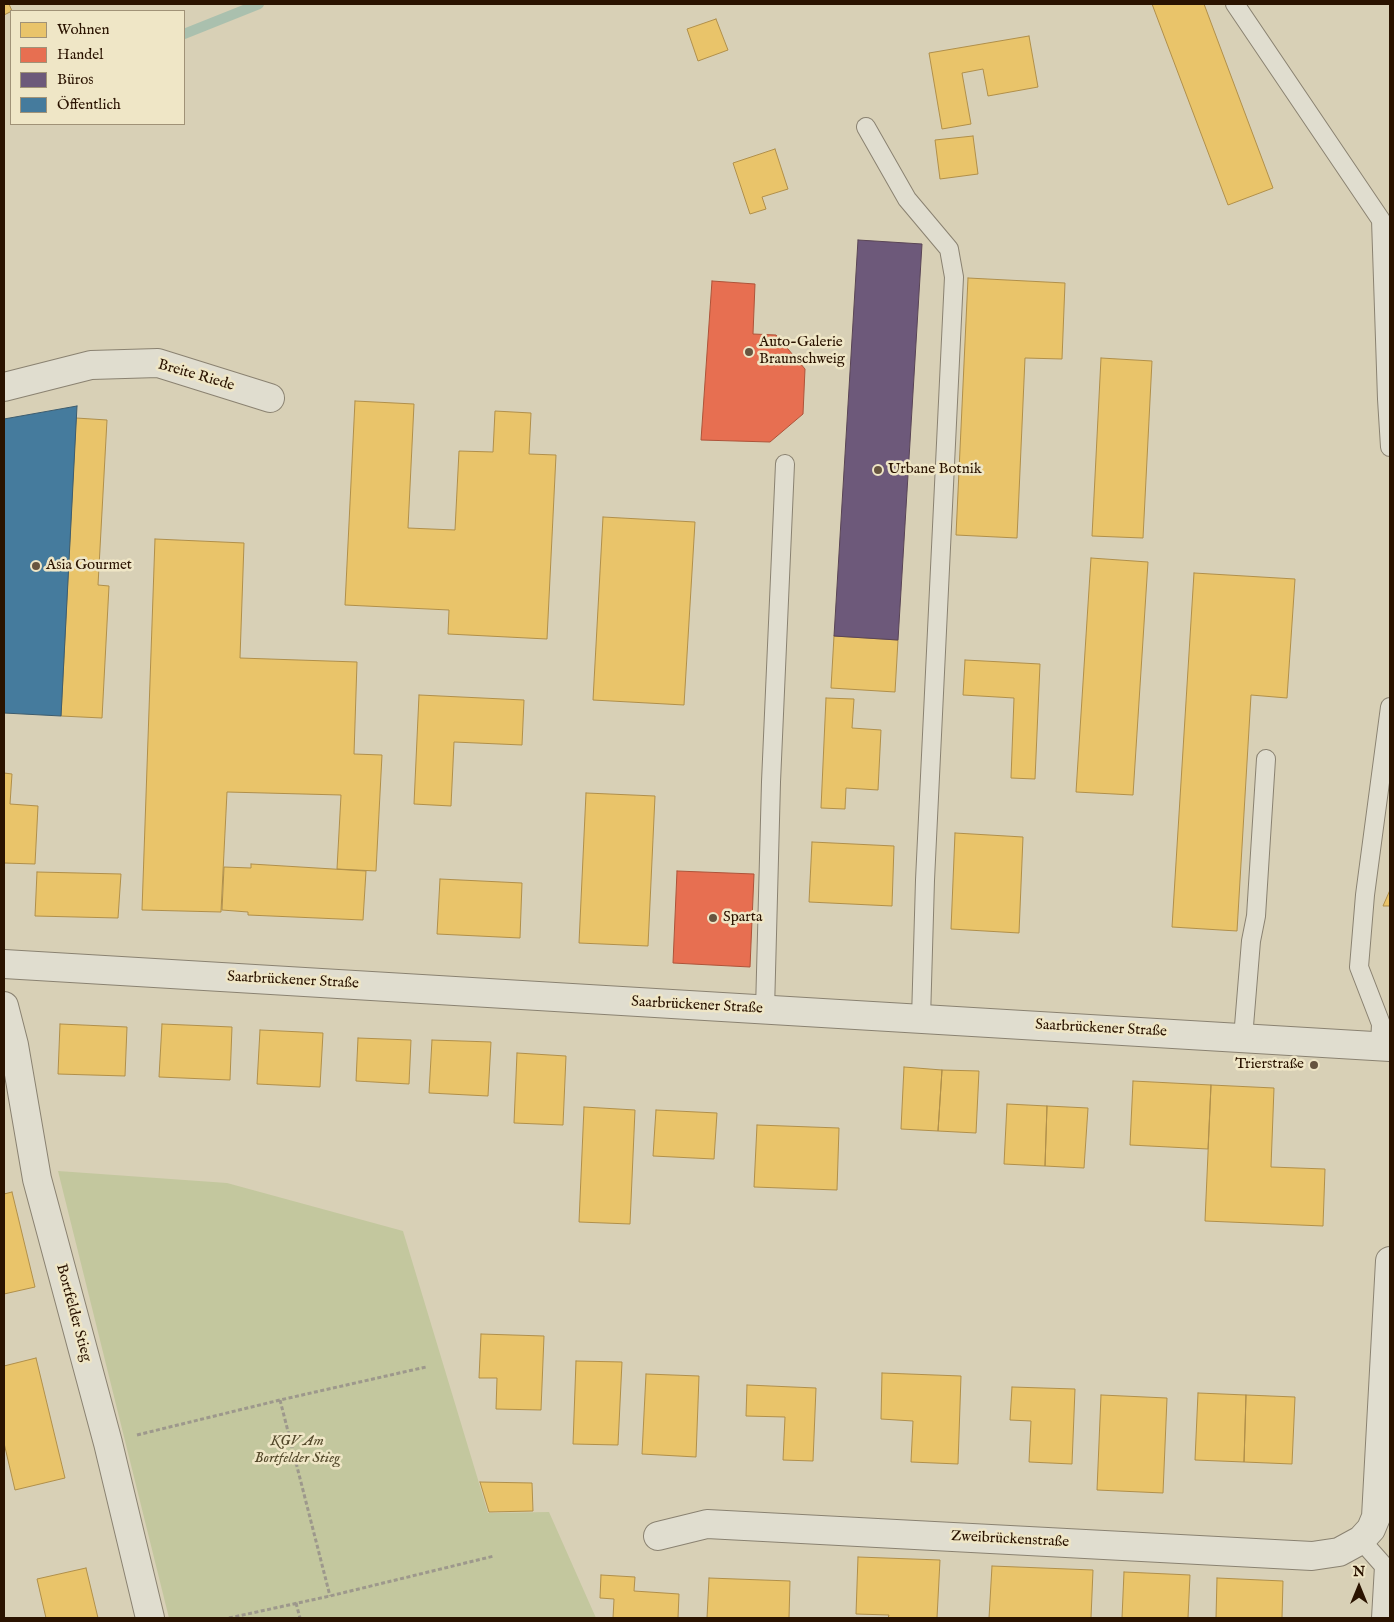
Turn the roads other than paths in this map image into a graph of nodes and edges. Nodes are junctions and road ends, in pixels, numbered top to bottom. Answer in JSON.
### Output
{"nodes":[{"id":1,"x":1235,"y":4,"type":"edge"},
{"id":2,"x":866,"y":127,"type":"dead end"},
{"id":3,"x":4,"y":387,"type":"edge"},
{"id":4,"x":270,"y":398,"type":"dead end"},
{"id":5,"x":1390,"y":447,"type":"edge"},
{"id":6,"x":784,"y":464,"type":"dead end"},
{"id":7,"x":1390,"y":707,"type":"edge"},
{"id":8,"x":1266,"y":759,"type":"dead end"},
{"id":9,"x":4,"y":964,"type":"edge"},
{"id":10,"x":4,"y":1006,"type":"edge"},
{"id":11,"x":766,"y":1010,"type":"junction"},
{"id":12,"x":921,"y":1019,"type":"junction"},
{"id":13,"x":1243,"y":1038,"type":"junction"},
{"id":14,"x":1385,"y":1047,"type":"edge"},
{"id":15,"x":1390,"y":1261,"type":"edge"},
{"id":16,"x":658,"y":1536,"type":"dead end"},
{"id":17,"x":1361,"y":1540,"type":"junction"},
{"id":18,"x":150,"y":1618,"type":"edge"},
{"id":19,"x":1381,"y":1618,"type":"edge"}],
"edges":[{"from":1,"to":5,"type":"lane"},
{"from":2,"to":12,"type":"lane"},
{"from":3,"to":4,"type":"street","name":"Breite Riede"},
{"from":6,"to":11,"type":"lane"},
{"from":7,"to":14,"type":"lane"},
{"from":8,"to":13,"type":"lane"},
{"from":9,"to":11,"type":"street","name":"Saarbrückener Straße"},
{"from":10,"to":18,"type":"street","name":"Bortfelder Stieg"},
{"from":11,"to":12,"type":"street","name":"Saarbrückener Straße"},
{"from":12,"to":13,"type":"street","name":"Saarbrückener Straße"},
{"from":13,"to":14,"type":"street","name":"Saarbrückener Straße"},
{"from":15,"to":17,"type":"street"},
{"from":16,"to":17,"type":"street","name":"Zweibrückenstraße"},
{"from":17,"to":19,"type":"lane"}]}
